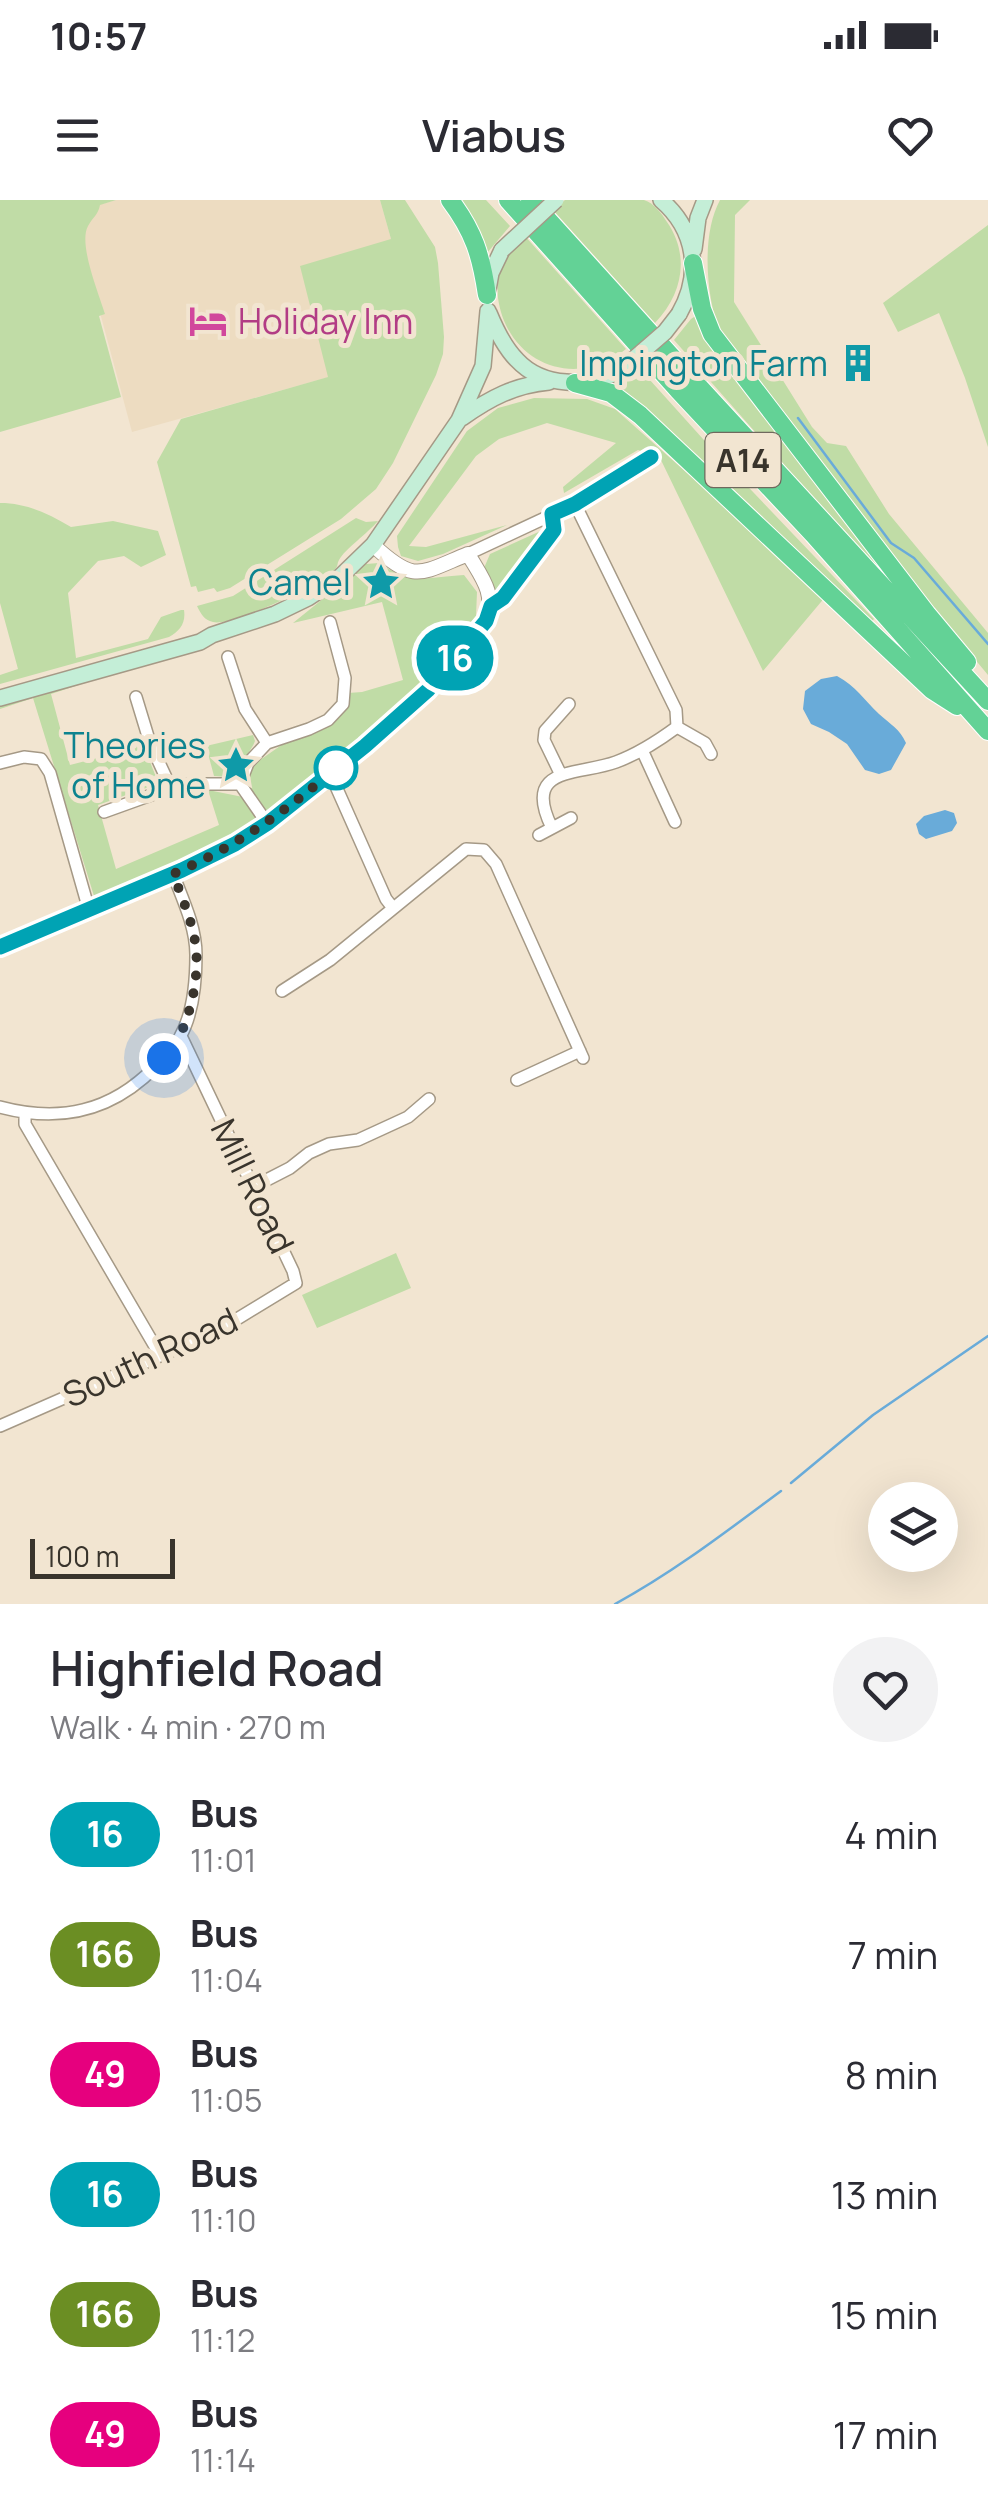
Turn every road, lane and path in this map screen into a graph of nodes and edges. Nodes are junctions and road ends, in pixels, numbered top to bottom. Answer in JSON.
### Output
{"nodes":[{"id":1,"x":450,"y":200,"type":"edge"},
{"id":2,"x":508,"y":200,"type":"edge"},
{"id":3,"x":530,"y":200,"type":"edge"},
{"id":4,"x":556,"y":200,"type":"edge"},
{"id":5,"x":660,"y":200,"type":"edge"},
{"id":6,"x":705,"y":200,"type":"edge"},
{"id":7,"x":694,"y":258,"type":"junction"},
{"id":8,"x":488,"y":303,"type":"junction"},
{"id":9,"x":567,"y":382,"type":"junction"},
{"id":10,"x":459,"y":420,"type":"junction"},
{"id":11,"x":651,"y":457,"type":"dead end"},
{"id":12,"x":575,"y":504,"type":"junction"},
{"id":13,"x":552,"y":514,"type":"junction"},
{"id":14,"x":374,"y":545,"type":"junction"},
{"id":15,"x":468,"y":554,"type":"junction"},
{"id":16,"x":491,"y":606,"type":"junction"},
{"id":17,"x":330,"y":622,"type":"dead end"},
{"id":18,"x":227,"y":666,"type":"dead end"},
{"id":19,"x":988,"y":692,"type":"edge"},
{"id":20,"x":0,"y":694,"type":"edge"},
{"id":21,"x":137,"y":697,"type":"dead end"},
{"id":22,"x":988,"y":701,"type":"edge"},
{"id":23,"x":569,"y":704,"type":"dead end"},
{"id":24,"x":677,"y":726,"type":"junction"},
{"id":25,"x":983,"y":726,"type":"edge"},
{"id":26,"x":266,"y":744,"type":"junction"},
{"id":27,"x":711,"y":745,"type":"dead end"},
{"id":28,"x":642,"y":750,"type":"junction"},
{"id":29,"x":0,"y":764,"type":"edge"},
{"id":30,"x":330,"y":774,"type":"junction"},
{"id":31,"x":561,"y":775,"type":"junction"},
{"id":32,"x":169,"y":784,"type":"junction"},
{"id":33,"x":240,"y":784,"type":"junction"},
{"id":34,"x":104,"y":812,"type":"dead end"},
{"id":35,"x":571,"y":818,"type":"dead end"},
{"id":36,"x":674,"y":822,"type":"dead end"},
{"id":37,"x":268,"y":823,"type":"junction"},
{"id":38,"x":552,"y":828,"type":"junction"},
{"id":39,"x":539,"y":835,"type":"dead end"},
{"id":40,"x":173,"y":874,"type":"junction"},
{"id":41,"x":393,"y":908,"type":"junction"},
{"id":42,"x":89,"y":910,"type":"junction"},
{"id":43,"x":0,"y":947,"type":"edge"},
{"id":44,"x":282,"y":990,"type":"dead end"},
{"id":45,"x":180,"y":1036,"type":"junction"},
{"id":46,"x":517,"y":1080,"type":"dead end"},
{"id":47,"x":430,"y":1099,"type":"dead end"},
{"id":48,"x":0,"y":1107,"type":"edge"},
{"id":49,"x":25,"y":1114,"type":"junction"},
{"id":50,"x":254,"y":1187,"type":"junction"},
{"id":51,"x":296,"y":1283,"type":"joint"},
{"id":52,"x":160,"y":1355,"type":"junction"},
{"id":53,"x":0,"y":1426,"type":"edge"}],
"edges":[{"from":1,"to":8,"type":"highway"},
{"from":2,"to":25,"type":"highway","number":"A14"},
{"from":3,"to":22,"type":"highway","number":"A14"},
{"from":4,"to":8,"type":"main road","bridge":true},
{"from":5,"to":7,"type":"main road"},
{"from":6,"to":7,"type":"main road"},
{"from":7,"to":9,"type":"main road","bridge":true},
{"from":7,"to":19,"type":"highway"},
{"from":8,"to":9,"type":"main road"},
{"from":8,"to":10,"type":"main road"},
{"from":9,"to":10,"type":"main road"},
{"from":9,"to":25,"type":"highway","number":"A14"},
{"from":10,"to":14,"type":"main road"},
{"from":11,"to":12,"type":"street"},
{"from":12,"to":13,"type":"street"},
{"from":12,"to":24,"type":"street"},
{"from":13,"to":15,"type":"street"},
{"from":13,"to":16,"type":"street"},
{"from":14,"to":15,"type":"street"},
{"from":14,"to":20,"type":"main road"},
{"from":15,"to":16,"type":"street"},
{"from":16,"to":30,"type":"street"},
{"from":17,"to":26,"type":"street"},
{"from":18,"to":26,"type":"street"},
{"from":21,"to":32,"type":"street"},
{"from":23,"to":31,"type":"street"},
{"from":24,"to":27,"type":"street"},
{"from":24,"to":28,"type":"street"},
{"from":26,"to":33,"type":"street"},
{"from":28,"to":31,"type":"street"},
{"from":28,"to":36,"type":"street"},
{"from":29,"to":42,"type":"street"},
{"from":30,"to":37,"type":"street"},
{"from":30,"to":41,"type":"street"},
{"from":31,"to":38,"type":"street"},
{"from":32,"to":33,"type":"street"},
{"from":32,"to":34,"type":"street"},
{"from":33,"to":37,"type":"street"},
{"from":35,"to":38,"type":"street"},
{"from":37,"to":40,"type":"street"},
{"from":38,"to":39,"type":"street"},
{"from":40,"to":42,"type":"street"},
{"from":40,"to":45,"type":"street"},
{"from":41,"to":44,"type":"street"},
{"from":41,"to":46,"type":"street"},
{"from":42,"to":43,"type":"street"},
{"from":45,"to":49,"type":"street"},
{"from":45,"to":50,"type":"street","name":"Mill Road"},
{"from":47,"to":50,"type":"street"},
{"from":48,"to":49,"type":"street"},
{"from":49,"to":52,"type":"street"},
{"from":50,"to":51,"type":"street","name":"Mill Road"},
{"from":51,"to":52,"type":"street","name":"South Road"},
{"from":52,"to":53,"type":"street","name":"South Road"}]}
